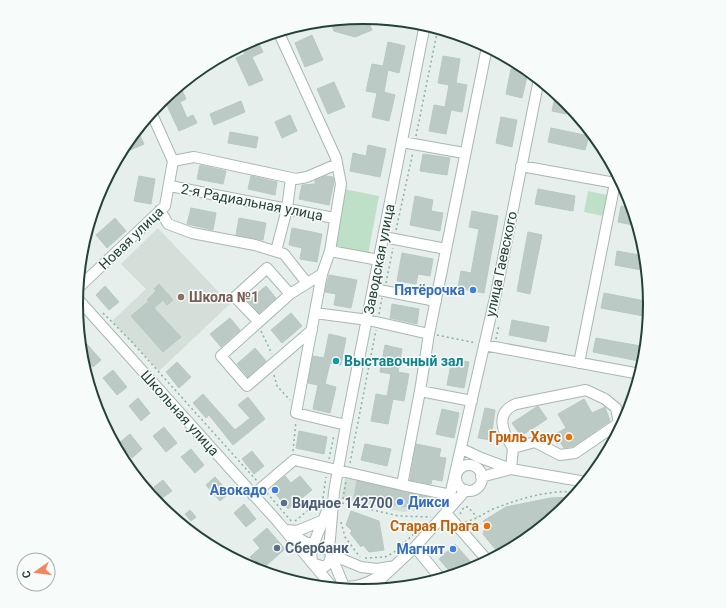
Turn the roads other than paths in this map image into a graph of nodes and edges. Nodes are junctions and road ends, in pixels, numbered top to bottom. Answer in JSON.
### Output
{"nodes":[{"id":1,"x":424,"y":31,"type":"edge"},
{"id":2,"x":281,"y":37,"type":"edge"},
{"id":3,"x":486,"y":52,"type":"edge"},
{"id":4,"x":538,"y":85,"type":"edge"},
{"id":5,"x":153,"y":118,"type":"edge"},
{"id":6,"x":402,"y":142,"type":"junction"},
{"id":7,"x":464,"y":153,"type":"junction"},
{"id":8,"x":173,"y":161,"type":"junction"},
{"id":9,"x":337,"y":164,"type":"junction"},
{"id":10,"x":521,"y":166,"type":"junction"},
{"id":11,"x":291,"y":178,"type":"junction"},
{"id":12,"x":614,"y":180,"type":"edge"},
{"id":13,"x":170,"y":186,"type":"junction"},
{"id":14,"x":617,"y":186,"type":"edge"},
{"id":15,"x":287,"y":209,"type":"junction"},
{"id":16,"x":160,"y":210,"type":"junction"},
{"id":17,"x":334,"y":218,"type":"junction"},
{"id":18,"x":384,"y":237,"type":"junction"},
{"id":19,"x":446,"y":249,"type":"junction"},
{"id":20,"x":330,"y":251,"type":"junction"},
{"id":21,"x":276,"y":252,"type":"junction"},
{"id":22,"x":379,"y":260,"type":"junction"},
{"id":23,"x":322,"y":274,"type":"junction"},
{"id":24,"x":84,"y":282,"type":"edge"},
{"id":25,"x":307,"y":283,"type":"junction"},
{"id":26,"x":379,"y":290,"type":"junction"},
{"id":27,"x":290,"y":294,"type":"junction"},
{"id":28,"x":436,"y":301,"type":"junction"},
{"id":29,"x":83,"y":305,"type":"edge"},
{"id":30,"x":315,"y":314,"type":"junction"},
{"id":31,"x":372,"y":322,"type":"junction"},
{"id":32,"x":258,"y":323,"type":"junction"},
{"id":33,"x":312,"y":330,"type":"junction"},
{"id":34,"x":429,"y":334,"type":"junction"},
{"id":35,"x":484,"y":345,"type":"junction"},
{"id":36,"x":579,"y":363,"type":"junction"},
{"id":37,"x":634,"y":373,"type":"edge"},
{"id":38,"x":420,"y":391,"type":"junction"},
{"id":39,"x":472,"y":400,"type":"junction"},
{"id":40,"x":618,"y":419,"type":"edge"},
{"id":41,"x":346,"y":425,"type":"junction"},
{"id":42,"x":615,"y":426,"type":"edge"},
{"id":43,"x":513,"y":448,"type":"junction"},
{"id":44,"x":462,"y":449,"type":"junction"},
{"id":45,"x":481,"y":458,"type":"junction"},
{"id":46,"x":468,"y":465,"type":"junction"},
{"id":47,"x":511,"y":469,"type":"junction"},
{"id":48,"x":343,"y":470,"type":"junction"},
{"id":49,"x":456,"y":474,"type":"junction"},
{"id":50,"x":481,"y":478,"type":"junction"},
{"id":51,"x":580,"y":481,"type":"edge"},
{"id":52,"x":402,"y":485,"type":"junction"},
{"id":53,"x":466,"y":490,"type":"junction"},
{"id":54,"x":252,"y":495,"type":"junction"},
{"id":55,"x":451,"y":495,"type":"junction"},
{"id":56,"x":336,"y":501,"type":"junction"},
{"id":57,"x":447,"y":514,"type":"junction"},
{"id":58,"x":324,"y":520,"type":"junction"},
{"id":59,"x":283,"y":529,"type":"junction"},
{"id":60,"x":314,"y":545,"type":"junction"},
{"id":61,"x":415,"y":547,"type":"junction"},
{"id":62,"x":330,"y":553,"type":"junction"},
{"id":63,"x":484,"y":556,"type":"edge"},
{"id":64,"x":312,"y":563,"type":"junction"},
{"id":65,"x":396,"y":571,"type":"junction"},
{"id":66,"x":437,"y":574,"type":"edge"},
{"id":67,"x":328,"y":582,"type":"edge"},
{"id":68,"x":343,"y":583,"type":"edge"},
{"id":69,"x":379,"y":583,"type":"edge"},
{"id":70,"x":361,"y":584,"type":"edge"}],
"edges":[{"from":1,"to":6,"type":"street","name":"Заводская улица"},
{"from":2,"to":9,"type":"street"},
{"from":3,"to":7,"type":"street"},
{"from":4,"to":10,"type":"street","name":"улица Гаевского"},
{"from":5,"to":8,"type":"street"},
{"from":6,"to":7,"type":"street"},
{"from":6,"to":18,"type":"street","name":"Заводская улица"},
{"from":7,"to":19,"type":"street"},
{"from":8,"to":11,"type":"street"},
{"from":8,"to":13,"type":"street","name":"Новая улица"},
{"from":9,"to":11,"type":"street"},
{"from":9,"to":17,"type":"street"},
{"from":10,"to":12,"type":"street"},
{"from":10,"to":35,"type":"street","name":"улица Гаевского"},
{"from":11,"to":15,"type":"street"},
{"from":13,"to":15,"type":"street","name":"2-я Радиальная улица"},
{"from":13,"to":16,"type":"street","name":"Новая улица"},
{"from":14,"to":36,"type":"street"},
{"from":15,"to":17,"type":"street","name":"2-я Радиальная улица"},
{"from":15,"to":21,"type":"street"},
{"from":16,"to":21,"type":"street"},
{"from":16,"to":24,"type":"street","name":"Новая улица"},
{"from":17,"to":20,"type":"street"},
{"from":18,"to":19,"type":"street"},
{"from":18,"to":22,"type":"street","name":"Заводская улица"},
{"from":19,"to":28,"type":"street"},
{"from":20,"to":22,"type":"street"},
{"from":20,"to":23,"type":"street"},
{"from":21,"to":25,"type":"street"},
{"from":22,"to":26,"type":"street","name":"Заводская улица"},
{"from":23,"to":25,"type":"street"},
{"from":23,"to":30,"type":"street"},
{"from":25,"to":27,"type":"street"},
{"from":26,"to":28,"type":"street"},
{"from":26,"to":31,"type":"street","name":"Заводская улица"},
{"from":27,"to":32,"type":"street"},
{"from":27,"to":32,"type":"street"},
{"from":28,"to":34,"type":"street"},
{"from":29,"to":54,"type":"street","name":"Школьная улица"},
{"from":30,"to":31,"type":"street"},
{"from":30,"to":33,"type":"street"},
{"from":31,"to":34,"type":"street"},
{"from":31,"to":41,"type":"street","name":"Заводская улица"},
{"from":32,"to":33,"type":"street"},
{"from":33,"to":41,"type":"street"},
{"from":34,"to":38,"type":"street"},
{"from":35,"to":36,"type":"street"},
{"from":35,"to":39,"type":"street","name":"улица Гаевского"},
{"from":36,"to":37,"type":"street"},
{"from":38,"to":39,"type":"street"},
{"from":38,"to":52,"type":"street"},
{"from":39,"to":44,"type":"street","name":"улица Гаевского"},
{"from":40,"to":43,"type":"street"},
{"from":41,"to":48,"type":"street","name":"Заводская улица"},
{"from":42,"to":43,"type":"street"},
{"from":43,"to":47,"type":"street"},
{"from":44,"to":45,"type":"street"},
{"from":44,"to":46,"type":"street"},
{"from":44,"to":49,"type":"street","name":"улица Гаевского"},
{"from":45,"to":46,"type":"street"},
{"from":45,"to":47,"type":"street"},
{"from":46,"to":49,"type":"street"},
{"from":46,"to":50,"type":"street"},
{"from":47,"to":50,"type":"street"},
{"from":47,"to":51,"type":"street"},
{"from":48,"to":52,"type":"street"},
{"from":48,"to":54,"type":"street"},
{"from":48,"to":56,"type":"street","name":"Заводская улица"},
{"from":49,"to":53,"type":"street"},
{"from":49,"to":55,"type":"street","name":"улица Гаевского"},
{"from":50,"to":53,"type":"street"},
{"from":52,"to":55,"type":"street"},
{"from":53,"to":57,"type":"street","name":"улица Гаевского"},
{"from":54,"to":59,"type":"street","name":"Школьная улица"},
{"from":55,"to":57,"type":"street","name":"улица Гаевского"},
{"from":56,"to":58,"type":"street"},
{"from":56,"to":62,"type":"street"},
{"from":57,"to":61,"type":"street","name":"улица Гаевского"},
{"from":57,"to":63,"type":"street"},
{"from":58,"to":59,"type":"street"},
{"from":58,"to":60,"type":"street"},
{"from":59,"to":60,"type":"street"},
{"from":59,"to":64,"type":"street","name":"Школьная улица"},
{"from":60,"to":62,"type":"street"},
{"from":60,"to":64,"type":"street"},
{"from":61,"to":65,"type":"street","name":"улица Гаевского"},
{"from":61,"to":66,"type":"street"},
{"from":62,"to":64,"type":"street"},
{"from":62,"to":65,"type":"street"},
{"from":62,"to":68,"type":"street"},
{"from":64,"to":67,"type":"street","name":"Школьная улица"},
{"from":65,"to":69,"type":"street"},
{"from":65,"to":70,"type":"street"}]}
